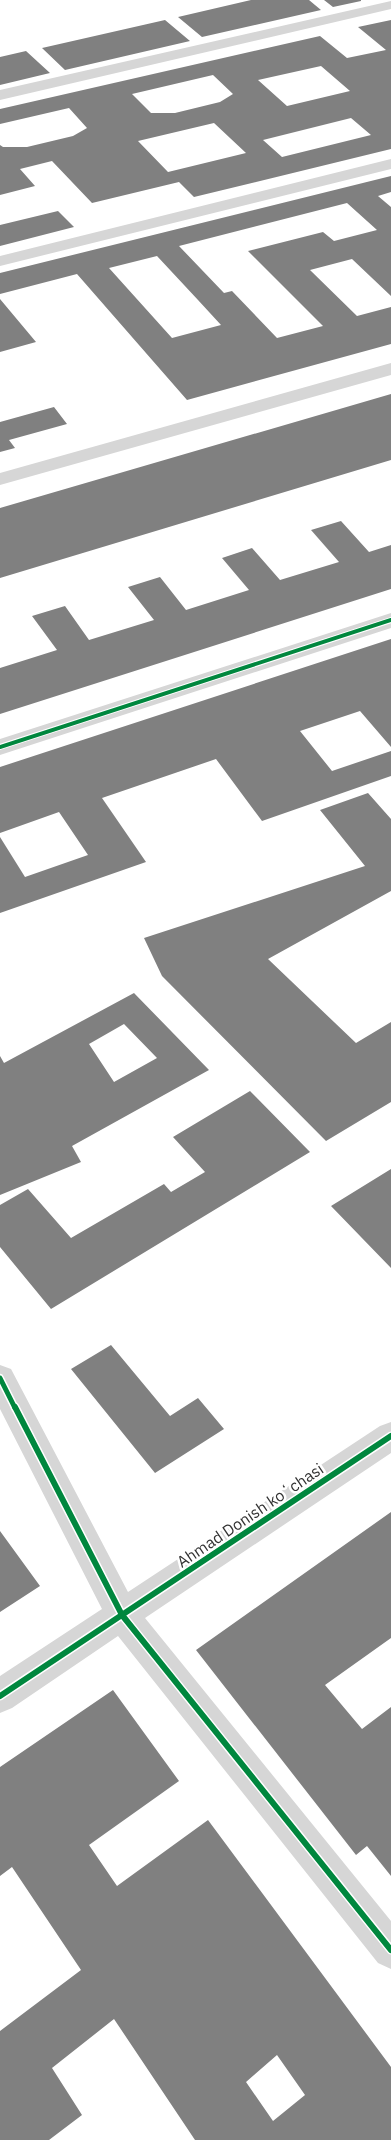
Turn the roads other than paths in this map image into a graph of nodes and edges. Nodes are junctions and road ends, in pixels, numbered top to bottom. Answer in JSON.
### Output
{"nodes":[{"id":1,"x":391,"y":5,"type":"edge"},
{"id":2,"x":0,"y":95,"type":"edge"},
{"id":3,"x":391,"y":164,"type":"edge"},
{"id":4,"x":0,"y":260,"type":"edge"},
{"id":5,"x":391,"y":369,"type":"edge"},
{"id":6,"x":0,"y":479,"type":"edge"},
{"id":7,"x":391,"y":620,"type":"edge"},
{"id":8,"x":0,"y":746,"type":"edge"},
{"id":9,"x":0,"y":1378,"type":"edge"},
{"id":10,"x":391,"y":1436,"type":"edge"},
{"id":11,"x":122,"y":1615,"type":"junction"},
{"id":12,"x":0,"y":1696,"type":"edge"},
{"id":13,"x":391,"y":1950,"type":"edge"}],
"edges":[{"from":1,"to":2,"type":"lane"},
{"from":3,"to":4,"type":"lane"},
{"from":5,"to":6,"type":"lane"},
{"from":7,"to":8,"type":"street"},
{"from":9,"to":11,"type":"street"},
{"from":10,"to":11,"type":"street","name":"Ahmad Donish koʻchasi"},
{"from":11,"to":12,"type":"street","name":"Ahmad Donish koʻchasi"},
{"from":11,"to":13,"type":"street"}]}
